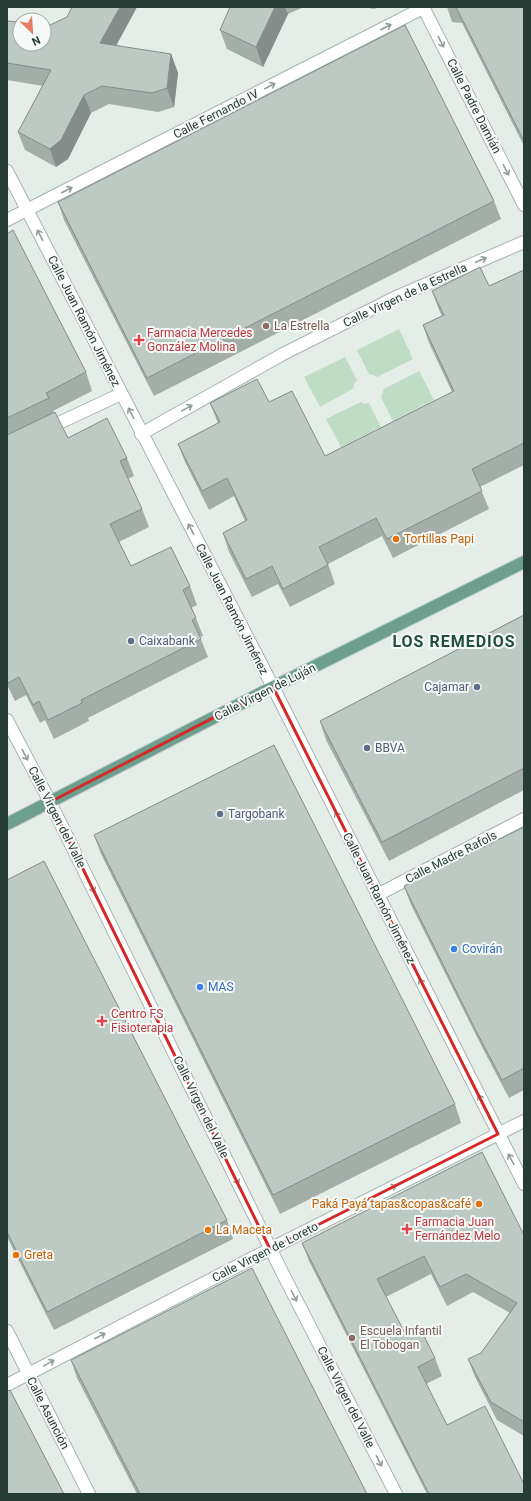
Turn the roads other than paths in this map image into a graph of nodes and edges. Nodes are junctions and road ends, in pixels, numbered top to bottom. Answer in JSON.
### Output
{"nodes":[{"id":1,"x":424,"y":7,"type":"edge"},
{"id":2,"x":7,"y":171,"type":"edge"},
{"id":3,"x":524,"y":204,"type":"edge"},
{"id":4,"x":27,"y":210,"type":"junction"},
{"id":5,"x":7,"y":220,"type":"edge"},
{"id":6,"x":524,"y":242,"type":"edge"},
{"id":7,"x":121,"y":394,"type":"junction"},
{"id":8,"x":36,"y":434,"type":"edge"},
{"id":9,"x":141,"y":434,"type":"junction"},
{"id":10,"x":524,"y":562,"type":"edge"},
{"id":11,"x":273,"y":688,"type":"junction"},
{"id":12,"x":7,"y":720,"type":"edge"},
{"id":13,"x":50,"y":802,"type":"junction"},
{"id":14,"x":524,"y":819,"type":"edge"},
{"id":15,"x":7,"y":824,"type":"edge"},
{"id":16,"x":377,"y":895,"type":"junction"},
{"id":17,"x":524,"y":1121,"type":"edge"},
{"id":18,"x":498,"y":1134,"type":"junction"},
{"id":19,"x":524,"y":1184,"type":"edge"},
{"id":20,"x":270,"y":1249,"type":"junction"},
{"id":21,"x":7,"y":1331,"type":"edge"},
{"id":22,"x":28,"y":1374,"type":"junction"},
{"id":23,"x":7,"y":1385,"type":"edge"},
{"id":24,"x":89,"y":1494,"type":"edge"},
{"id":25,"x":396,"y":1494,"type":"edge"}],
"edges":[{"from":1,"to":3,"type":"street","name":"Calle Padre Damián","one_way":true},
{"from":4,"to":1,"type":"street","name":"Calle Fernando IV","one_way":true},
{"from":2,"to":4,"type":"street","name":"Calle Juan Ramón Jiménez"},
{"from":4,"to":5,"type":"street","name":"Calle Fernando IV"},
{"from":7,"to":4,"type":"street","name":"Calle Juan Ramón Jiménez","one_way":true},
{"from":9,"to":6,"type":"street","name":"Calle Virgen de la Estrella","one_way":true},
{"from":7,"to":8,"type":"street"},
{"from":9,"to":7,"type":"street","name":"Calle Juan Ramón Jiménez","one_way":true},
{"from":11,"to":9,"type":"street","name":"Calle Juan Ramón Jiménez","one_way":true},
{"from":10,"to":11,"type":"main road","name":"Calle Virgen de Luján"},
{"from":11,"to":13,"type":"main road","name":"Calle Virgen de Luján"},
{"from":16,"to":11,"type":"street","name":"Calle Juan Ramón Jiménez","one_way":true},
{"from":12,"to":13,"type":"street","name":"Calle Virgen del Valle","one_way":true},
{"from":13,"to":15,"type":"main road","name":"Calle Virgen de Luján"},
{"from":13,"to":20,"type":"street","name":"Calle Virgen del Valle","one_way":true},
{"from":14,"to":16,"type":"street","name":"Calle Madre Rafols"},
{"from":18,"to":16,"type":"street","name":"Calle Juan Ramón Jiménez","one_way":true},
{"from":17,"to":18,"type":"street","name":"Calle Virgen de Loreto"},
{"from":19,"to":18,"type":"street","name":"Calle Juan Ramón Jiménez","one_way":true},
{"from":20,"to":18,"type":"street","name":"Calle Virgen de Loreto","one_way":true},
{"from":22,"to":20,"type":"street","name":"Calle Virgen de Loreto","one_way":true},
{"from":20,"to":25,"type":"street","name":"Calle Virgen del Valle","one_way":true},
{"from":21,"to":22,"type":"street","name":"Calle Asunción"},
{"from":22,"to":23,"type":"street","name":"Calle Virgen de Loreto"},
{"from":22,"to":24,"type":"street","name":"Calle Asunción"}]}
